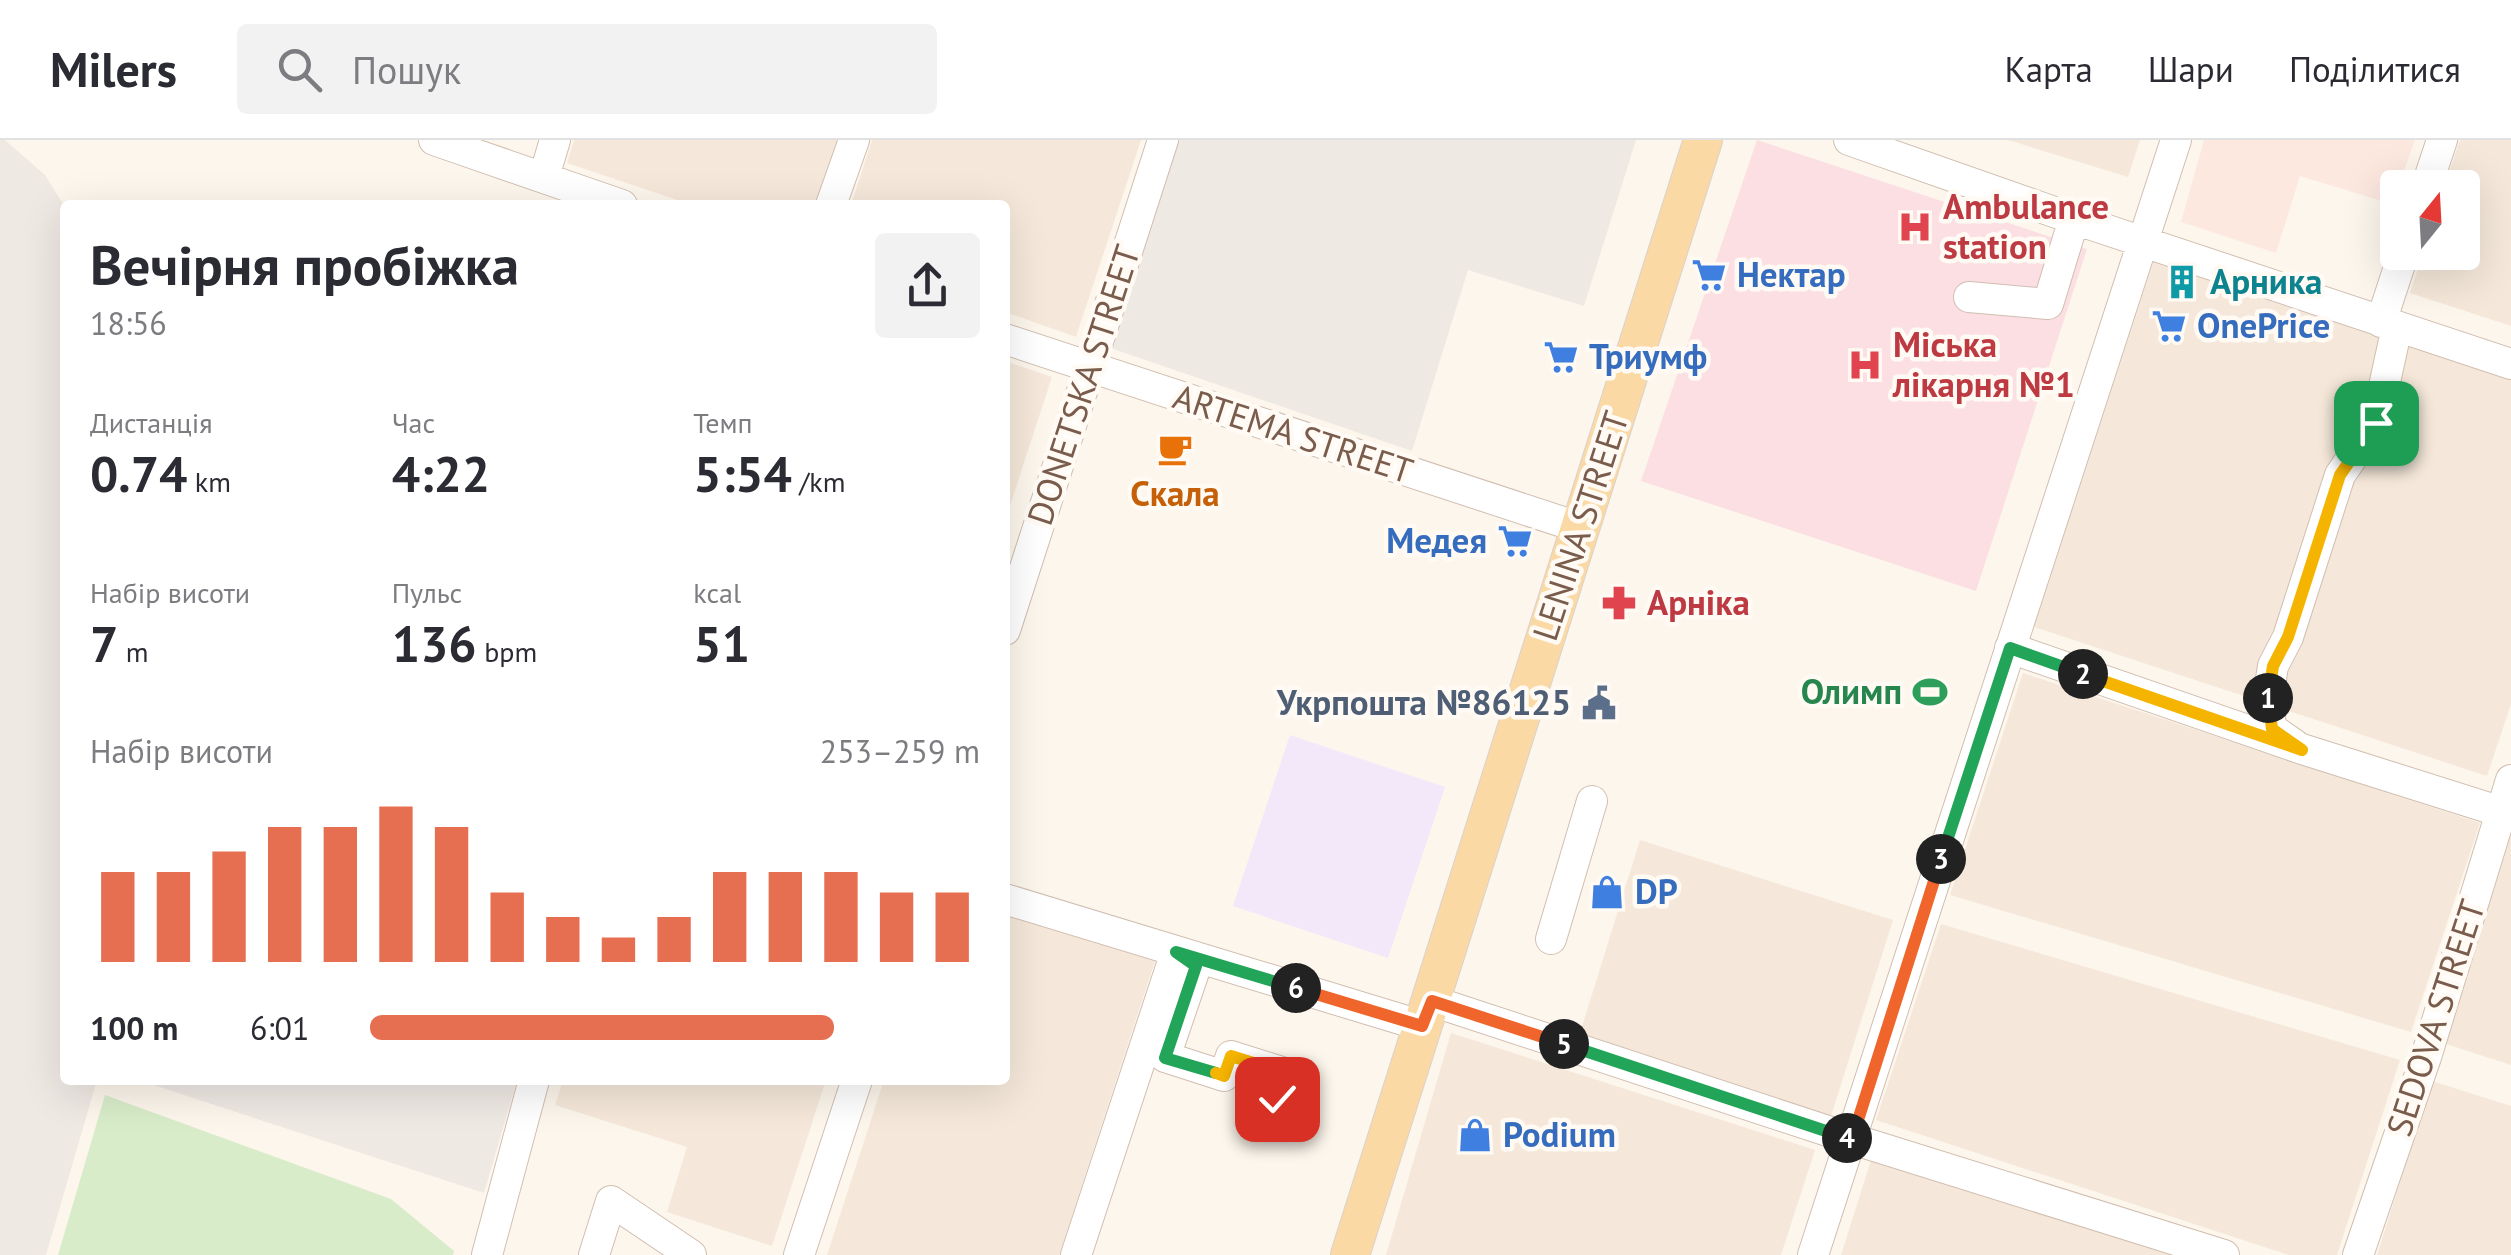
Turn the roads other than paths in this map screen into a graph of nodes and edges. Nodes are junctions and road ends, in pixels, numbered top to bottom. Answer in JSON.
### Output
{"nodes":[{"id":1,"x":434,"y":140,"type":"edge"},
{"id":2,"x":555,"y":140,"type":"edge"},
{"id":3,"x":854,"y":140,"type":"edge"},
{"id":4,"x":1162,"y":140,"type":"edge"},
{"id":5,"x":1703,"y":140,"type":"edge"},
{"id":6,"x":1849,"y":140,"type":"edge"},
{"id":7,"x":2176,"y":140,"type":"edge"},
{"id":8,"x":2442,"y":140,"type":"edge"},
{"id":9,"x":2432,"y":170,"type":"edge"},
{"id":10,"x":544,"y":177,"type":"junction"},
{"id":11,"x":608,"y":200,"type":"edge"},
{"id":12,"x":834,"y":200,"type":"edge"},
{"id":13,"x":2074,"y":219,"type":"junction"},
{"id":14,"x":2143,"y":241,"type":"junction"},
{"id":15,"x":2400,"y":270,"type":"edge"},
{"id":16,"x":1969,"y":297,"type":"dead end"},
{"id":17,"x":2389,"y":324,"type":"junction"},
{"id":18,"x":1010,"y":342,"type":"edge"},
{"id":19,"x":2511,"y":364,"type":"edge"},
{"id":20,"x":1090,"y":369,"type":"junction"},
{"id":21,"x":1580,"y":528,"type":"junction"},
{"id":22,"x":1010,"y":615,"type":"edge"},
{"id":23,"x":2010,"y":648,"type":"junction"},
{"id":24,"x":2302,"y":750,"type":"junction"},
{"id":25,"x":2511,"y":780,"type":"edge"},
{"id":26,"x":1592,"y":801,"type":"dead end"},
{"id":27,"x":2506,"y":813,"type":"edge"},
{"id":28,"x":1010,"y":900,"type":"edge"},
{"id":29,"x":1551,"y":939,"type":"dead end"},
{"id":30,"x":1176,"y":952,"type":"junction"},
{"id":31,"x":1427,"y":1014,"type":"junction"},
{"id":32,"x":533,"y":1085,"type":"edge"},
{"id":33,"x":855,"y":1085,"type":"edge"},
{"id":34,"x":1277,"y":1099,"type":"dead end"},
{"id":35,"x":1852,"y":1139,"type":"junction"},
{"id":36,"x":486,"y":1255,"type":"edge"},
{"id":37,"x":594,"y":1255,"type":"edge"},
{"id":38,"x":692,"y":1255,"type":"edge"},
{"id":39,"x":799,"y":1255,"type":"edge"},
{"id":40,"x":1076,"y":1255,"type":"edge"},
{"id":41,"x":1350,"y":1255,"type":"edge"},
{"id":42,"x":1813,"y":1255,"type":"edge"},
{"id":43,"x":2224,"y":1255,"type":"edge"},
{"id":44,"x":2358,"y":1255,"type":"edge"}],
"edges":[{"from":1,"to":10,"type":"street"},
{"from":2,"to":10,"type":"street"},
{"from":3,"to":12,"type":"street"},
{"from":4,"to":20,"type":"street","name":"DONETSKA STREET"},
{"from":5,"to":21,"type":"main road","name":"LENINA STREET"},
{"from":6,"to":13,"type":"street"},
{"from":7,"to":14,"type":"street"},
{"from":8,"to":9,"type":"street"},
{"from":10,"to":11,"type":"street"},
{"from":13,"to":14,"type":"street"},
{"from":13,"to":16,"type":"street"},
{"from":14,"to":17,"type":"street"},
{"from":14,"to":23,"type":"street"},
{"from":15,"to":17,"type":"street"},
{"from":17,"to":19,"type":"street"},
{"from":17,"to":24,"type":"street"},
{"from":18,"to":20,"type":"street","name":"ARTEMA STREET"},
{"from":20,"to":21,"type":"street","name":"ARTEMA STREET"},
{"from":20,"to":22,"type":"street","name":"DONETSKA STREET"},
{"from":21,"to":31,"type":"main road","name":"LENINA STREET"},
{"from":23,"to":24,"type":"street"},
{"from":23,"to":35,"type":"street"},
{"from":24,"to":27,"type":"street"},
{"from":25,"to":27,"type":"street","name":"SEDOVA STREET"},
{"from":26,"to":29,"type":"street"},
{"from":27,"to":44,"type":"street","name":"SEDOVA STREET"},
{"from":28,"to":30,"type":"street"},
{"from":30,"to":31,"type":"street"},
{"from":30,"to":34,"type":"street"},
{"from":30,"to":40,"type":"street"},
{"from":31,"to":35,"type":"street"},
{"from":31,"to":41,"type":"main road","name":"LENINA STREET"},
{"from":32,"to":36,"type":"street"},
{"from":33,"to":39,"type":"street"},
{"from":35,"to":42,"type":"street"},
{"from":35,"to":43,"type":"street"},
{"from":37,"to":38,"type":"street"}]}
